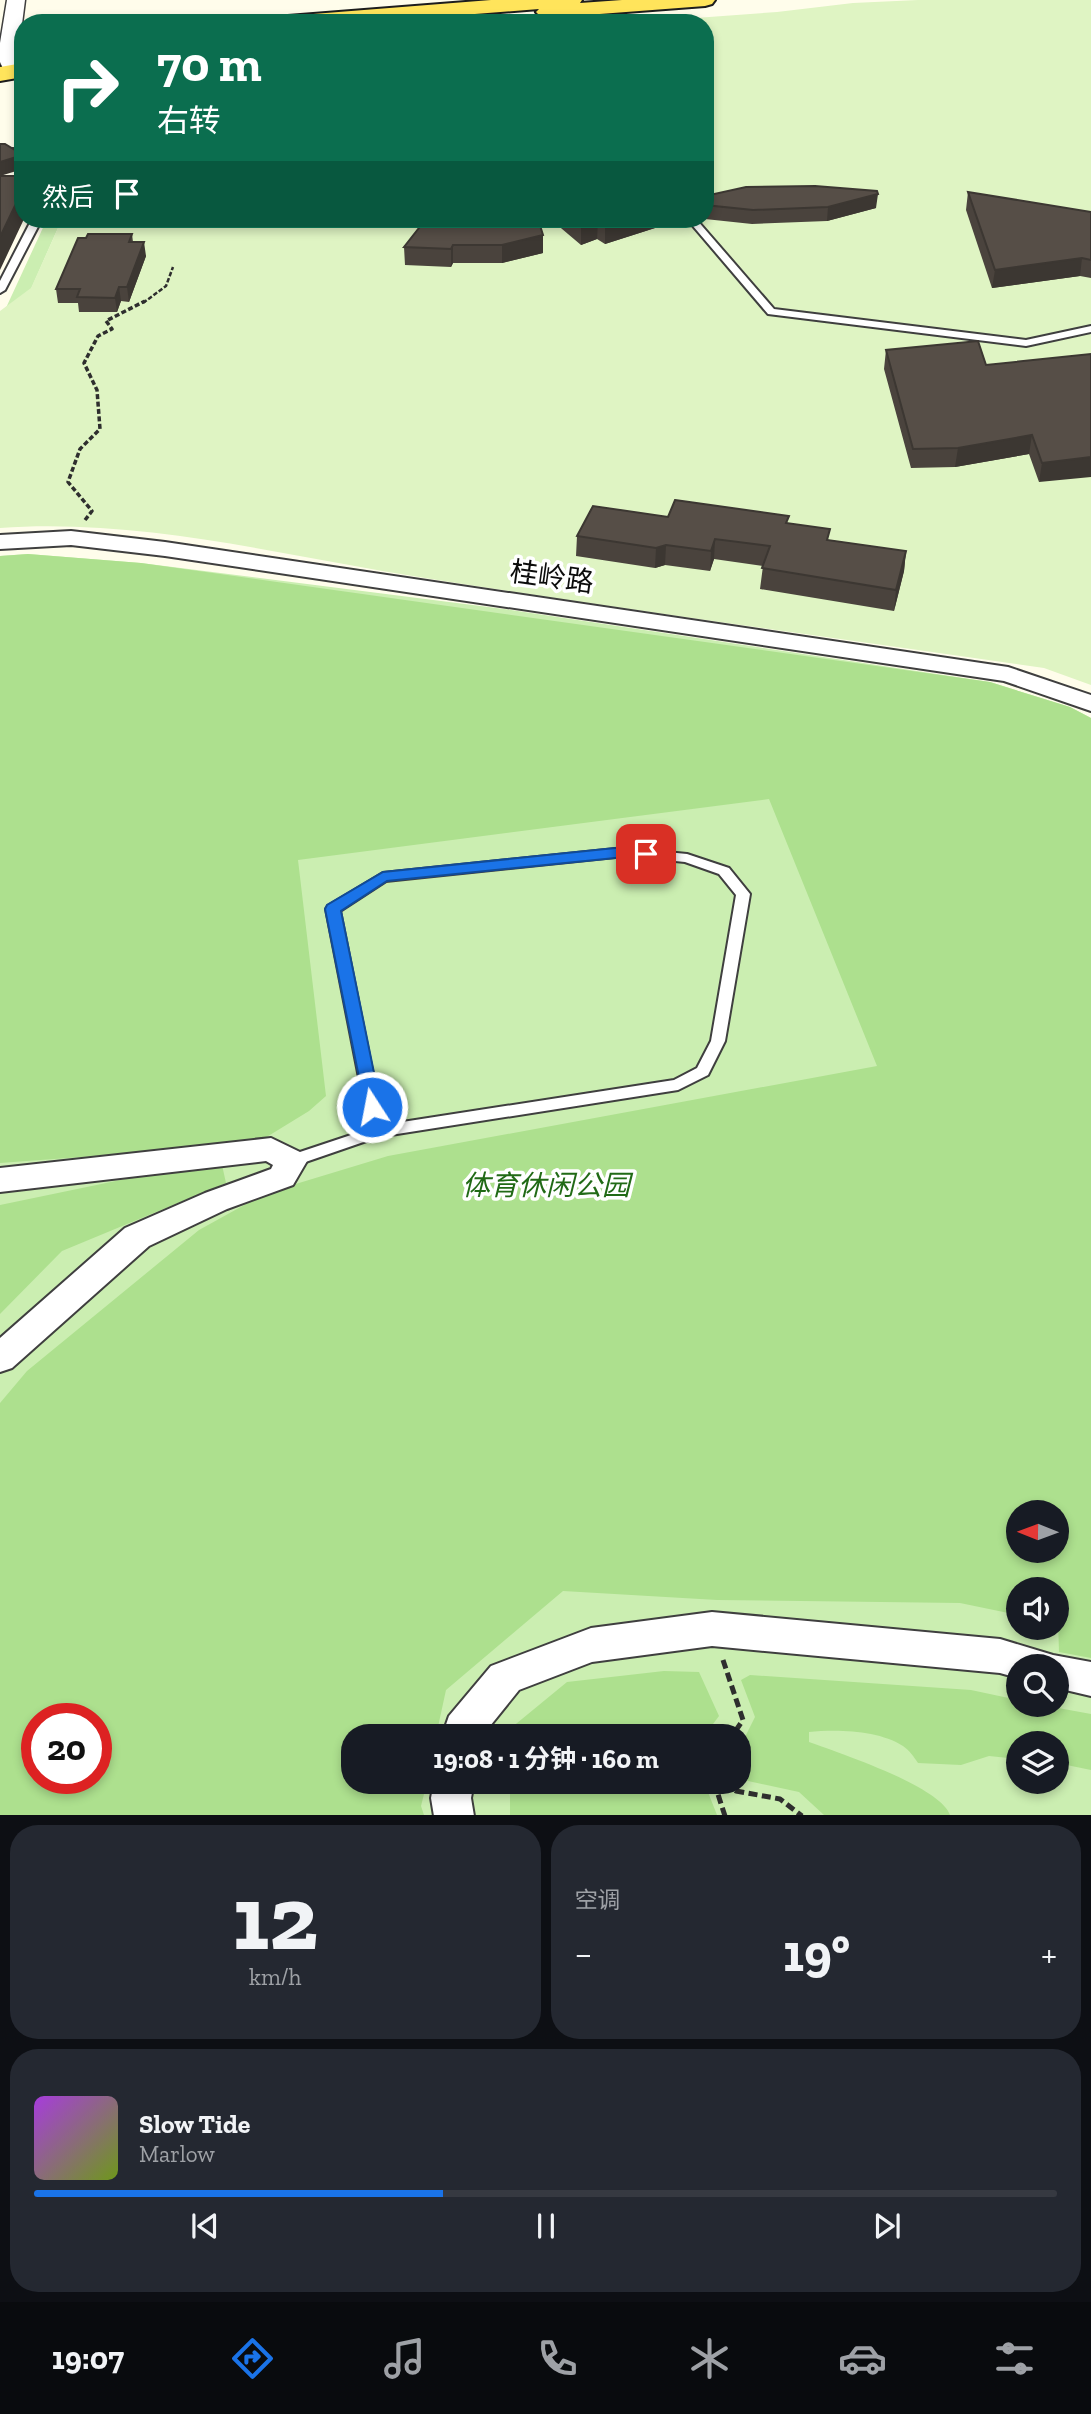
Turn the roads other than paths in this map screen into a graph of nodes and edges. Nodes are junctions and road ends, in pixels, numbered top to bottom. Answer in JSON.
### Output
{"nodes":[{"id":1,"x":572,"y":0,"type":"edge"},
{"id":2,"x":705,"y":0,"type":"edge"},
{"id":3,"x":391,"y":14,"type":"edge"},
{"id":4,"x":526,"y":14,"type":"edge"},
{"id":5,"x":14,"y":26,"type":"edge"},
{"id":6,"x":11,"y":64,"type":"edge"},
{"id":7,"x":32,"y":228,"type":"edge"},
{"id":8,"x":699,"y":228,"type":"edge"},
{"id":9,"x":0,"y":290,"type":"edge"},
{"id":10,"x":1091,"y":329,"type":"edge"},
{"id":11,"x":0,"y":542,"type":"edge"},
{"id":12,"x":1091,"y":703,"type":"edge"},
{"id":13,"x":377,"y":1132,"type":"junction"},
{"id":14,"x":291,"y":1161,"type":"junction"},
{"id":15,"x":0,"y":1180,"type":"edge"},
{"id":16,"x":0,"y":1357,"type":"edge"},
{"id":17,"x":1006,"y":1658,"type":"edge"},
{"id":18,"x":1069,"y":1674,"type":"edge"},
{"id":19,"x":1091,"y":1679,"type":"edge"},
{"id":20,"x":467,"y":1724,"type":"edge"},
{"id":21,"x":452,"y":1794,"type":"edge"},
{"id":22,"x":454,"y":1815,"type":"edge"}],
"edges":[{"from":1,"to":3,"type":"main road"},
{"from":2,"to":4,"type":"main road"},
{"from":5,"to":6,"type":"street"},
{"from":7,"to":9,"type":"lane"},
{"from":8,"to":10,"type":"lane"},
{"from":11,"to":12,"type":"street","name":"桂岭路"},
{"from":13,"to":13,"type":"lane"},
{"from":13,"to":14,"type":"lane"},
{"from":14,"to":15,"type":"street"},
{"from":14,"to":16,"type":"street"},
{"from":17,"to":20,"type":"street"},
{"from":18,"to":19,"type":"street"},
{"from":21,"to":22,"type":"street"}]}
